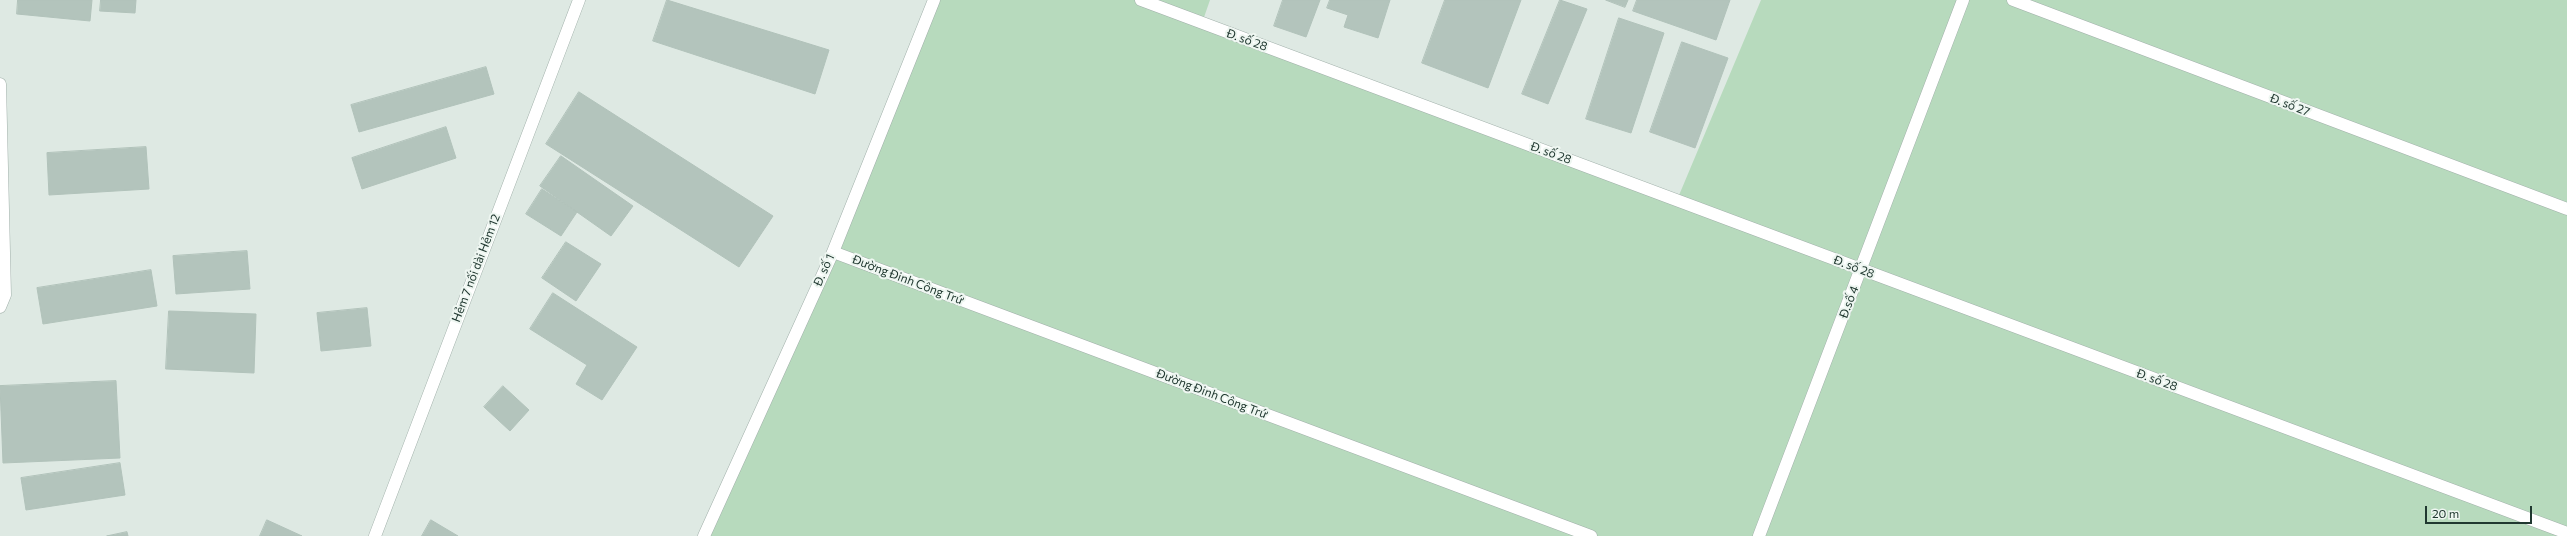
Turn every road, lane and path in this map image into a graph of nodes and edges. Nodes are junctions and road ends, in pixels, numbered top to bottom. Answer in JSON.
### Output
{"nodes":[{"id":1,"x":579,"y":0,"type":"edge"},
{"id":2,"x":934,"y":0,"type":"edge"},
{"id":3,"x":1141,"y":0,"type":"edge"},
{"id":4,"x":1963,"y":0,"type":"edge"},
{"id":5,"x":2013,"y":0,"type":"edge"},
{"id":6,"x":0,"y":84,"type":"edge"},
{"id":7,"x":2567,"y":209,"type":"edge"},
{"id":8,"x":833,"y":252,"type":"junction"},
{"id":9,"x":1861,"y":269,"type":"junction"},
{"id":10,"x":0,"y":307,"type":"edge"},
{"id":11,"x":2567,"y":533,"type":"edge"},
{"id":12,"x":375,"y":536,"type":"edge"},
{"id":13,"x":704,"y":536,"type":"edge"},
{"id":14,"x":1591,"y":536,"type":"edge"},
{"id":15,"x":1759,"y":536,"type":"edge"}],
"edges":[{"from":1,"to":12,"type":"street","name":"Hẻm 7 nối dài Hẻm 12"},
{"from":2,"to":8,"type":"street","name":"Đ. số 1"},
{"from":3,"to":9,"type":"street","name":"Đ. số 28"},
{"from":4,"to":9,"type":"street","name":"Đ.số 4"},
{"from":5,"to":7,"type":"street","name":"Đ. số 27"},
{"from":6,"to":10,"type":"street"},
{"from":8,"to":13,"type":"street","name":"Đ. số 1"},
{"from":8,"to":14,"type":"street","name":"Đường Đinh Công Trứ"},
{"from":9,"to":11,"type":"street","name":"Đ. số 28"},
{"from":9,"to":15,"type":"street","name":"Đ.số 4"}]}
